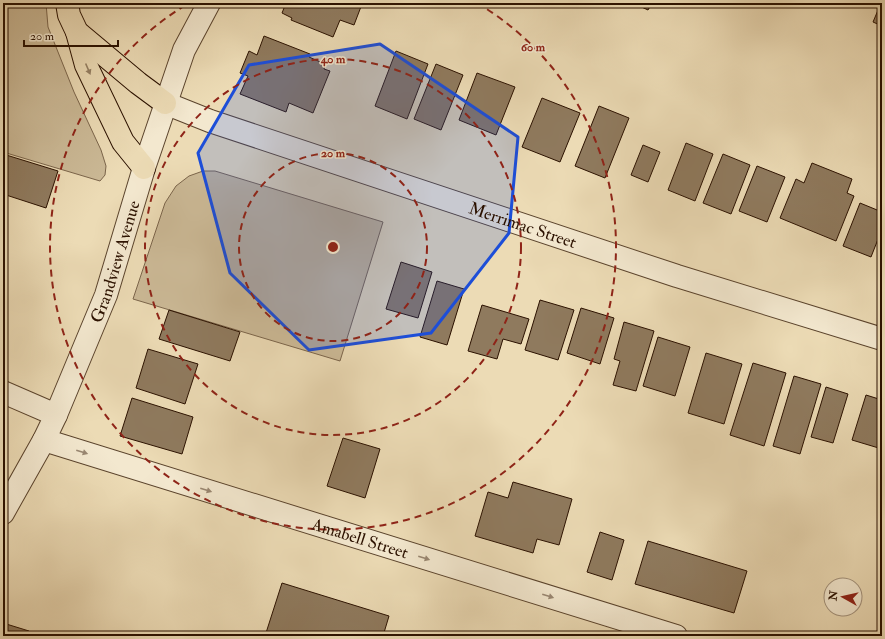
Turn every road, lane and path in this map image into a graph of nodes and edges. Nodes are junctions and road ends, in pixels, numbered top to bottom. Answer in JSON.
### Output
{"nodes":[{"id":1,"x":67,"y":3,"type":"edge"},
{"id":2,"x":209,"y":3,"type":"edge"},
{"id":3,"x":77,"y":32,"type":"junction"},
{"id":4,"x":165,"y":103,"type":"junction"},
{"id":5,"x":144,"y":168,"type":"junction"},
{"id":6,"x":882,"y":339,"type":"edge"},
{"id":7,"x":3,"y":392,"type":"edge"},
{"id":8,"x":56,"y":415,"type":"junction"},
{"id":9,"x":44,"y":440,"type":"junction"},
{"id":10,"x":3,"y":513,"type":"edge"},
{"id":11,"x":676,"y":636,"type":"edge"}],
"edges":[{"from":1,"to":3,"type":"main road"},
{"from":2,"to":4,"type":"street","name":"Grandview Avenue"},
{"from":3,"to":4,"type":"main road"},
{"from":3,"to":5,"type":"main road","one_way":true},
{"from":4,"to":5,"type":"street","name":"Grandview Avenue"},
{"from":4,"to":6,"type":"street","name":"Merrimac Street"},
{"from":5,"to":8,"type":"street","name":"Grandview Avenue"},
{"from":7,"to":8,"type":"street"},
{"from":8,"to":9,"type":"street","name":"Grandview Avenue"},
{"from":9,"to":10,"type":"street","name":"Grandview Avenue"},
{"from":9,"to":11,"type":"street","name":"Amabell Street","one_way":true}]}
